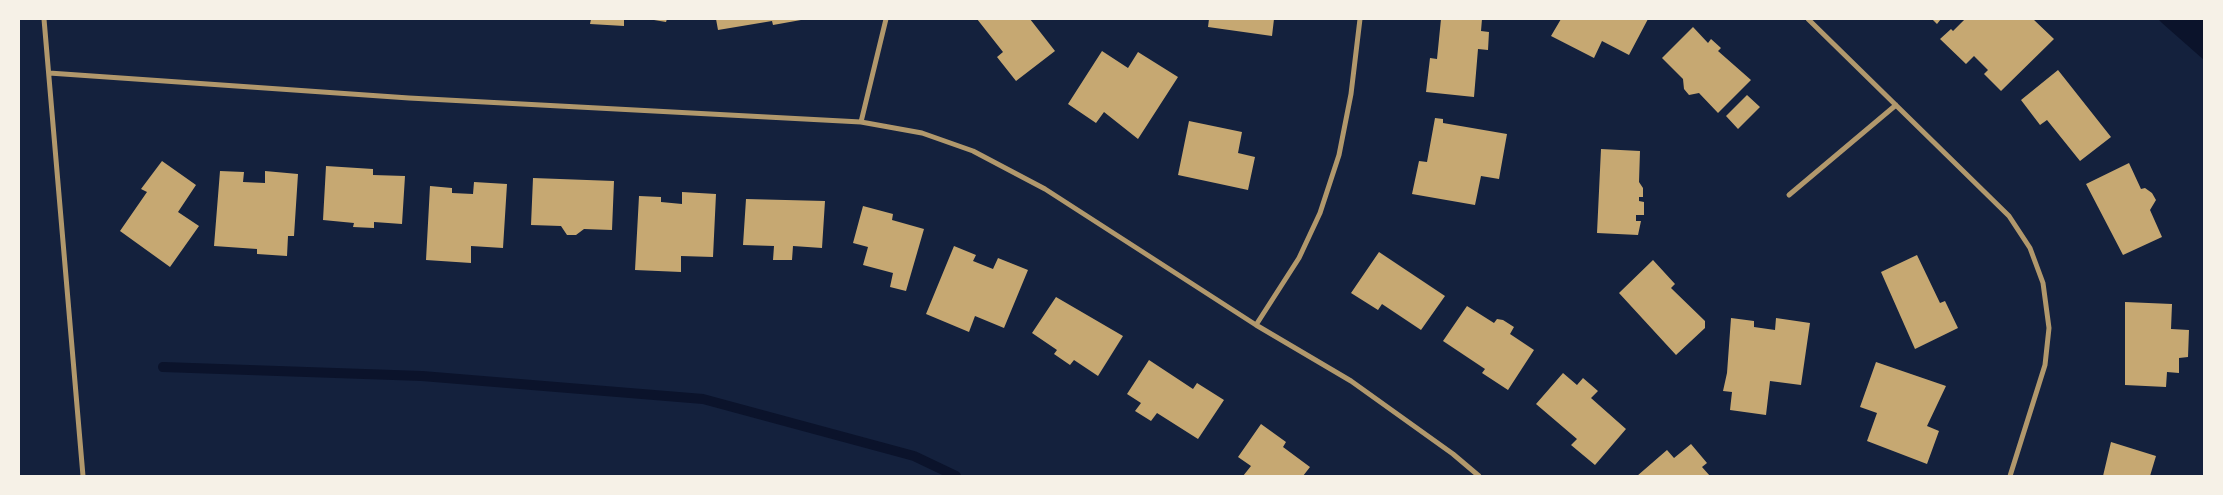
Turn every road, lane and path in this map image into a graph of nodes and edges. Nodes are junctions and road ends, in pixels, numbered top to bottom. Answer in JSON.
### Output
{"nodes":[{"id":1,"x":44,"y":19,"type":"edge"},
{"id":2,"x":886,"y":19,"type":"edge"},
{"id":3,"x":1360,"y":19,"type":"edge"},
{"id":4,"x":1808,"y":19,"type":"edge"},
{"id":5,"x":49,"y":73,"type":"junction"},
{"id":6,"x":1896,"y":105,"type":"junction"},
{"id":7,"x":861,"y":122,"type":"junction"},
{"id":8,"x":1789,"y":196,"type":"dead end"},
{"id":9,"x":1256,"y":325,"type":"junction"},
{"id":10,"x":83,"y":476,"type":"edge"},
{"id":11,"x":1479,"y":476,"type":"edge"},
{"id":12,"x":2010,"y":476,"type":"edge"}],
"edges":[{"from":1,"to":5,"type":"street"},
{"from":2,"to":7,"type":"street"},
{"from":3,"to":9,"type":"street"},
{"from":4,"to":6,"type":"street"},
{"from":5,"to":7,"type":"street"},
{"from":5,"to":10,"type":"street"},
{"from":6,"to":8,"type":"street"},
{"from":6,"to":12,"type":"street"},
{"from":7,"to":9,"type":"street"},
{"from":9,"to":11,"type":"street"}]}
